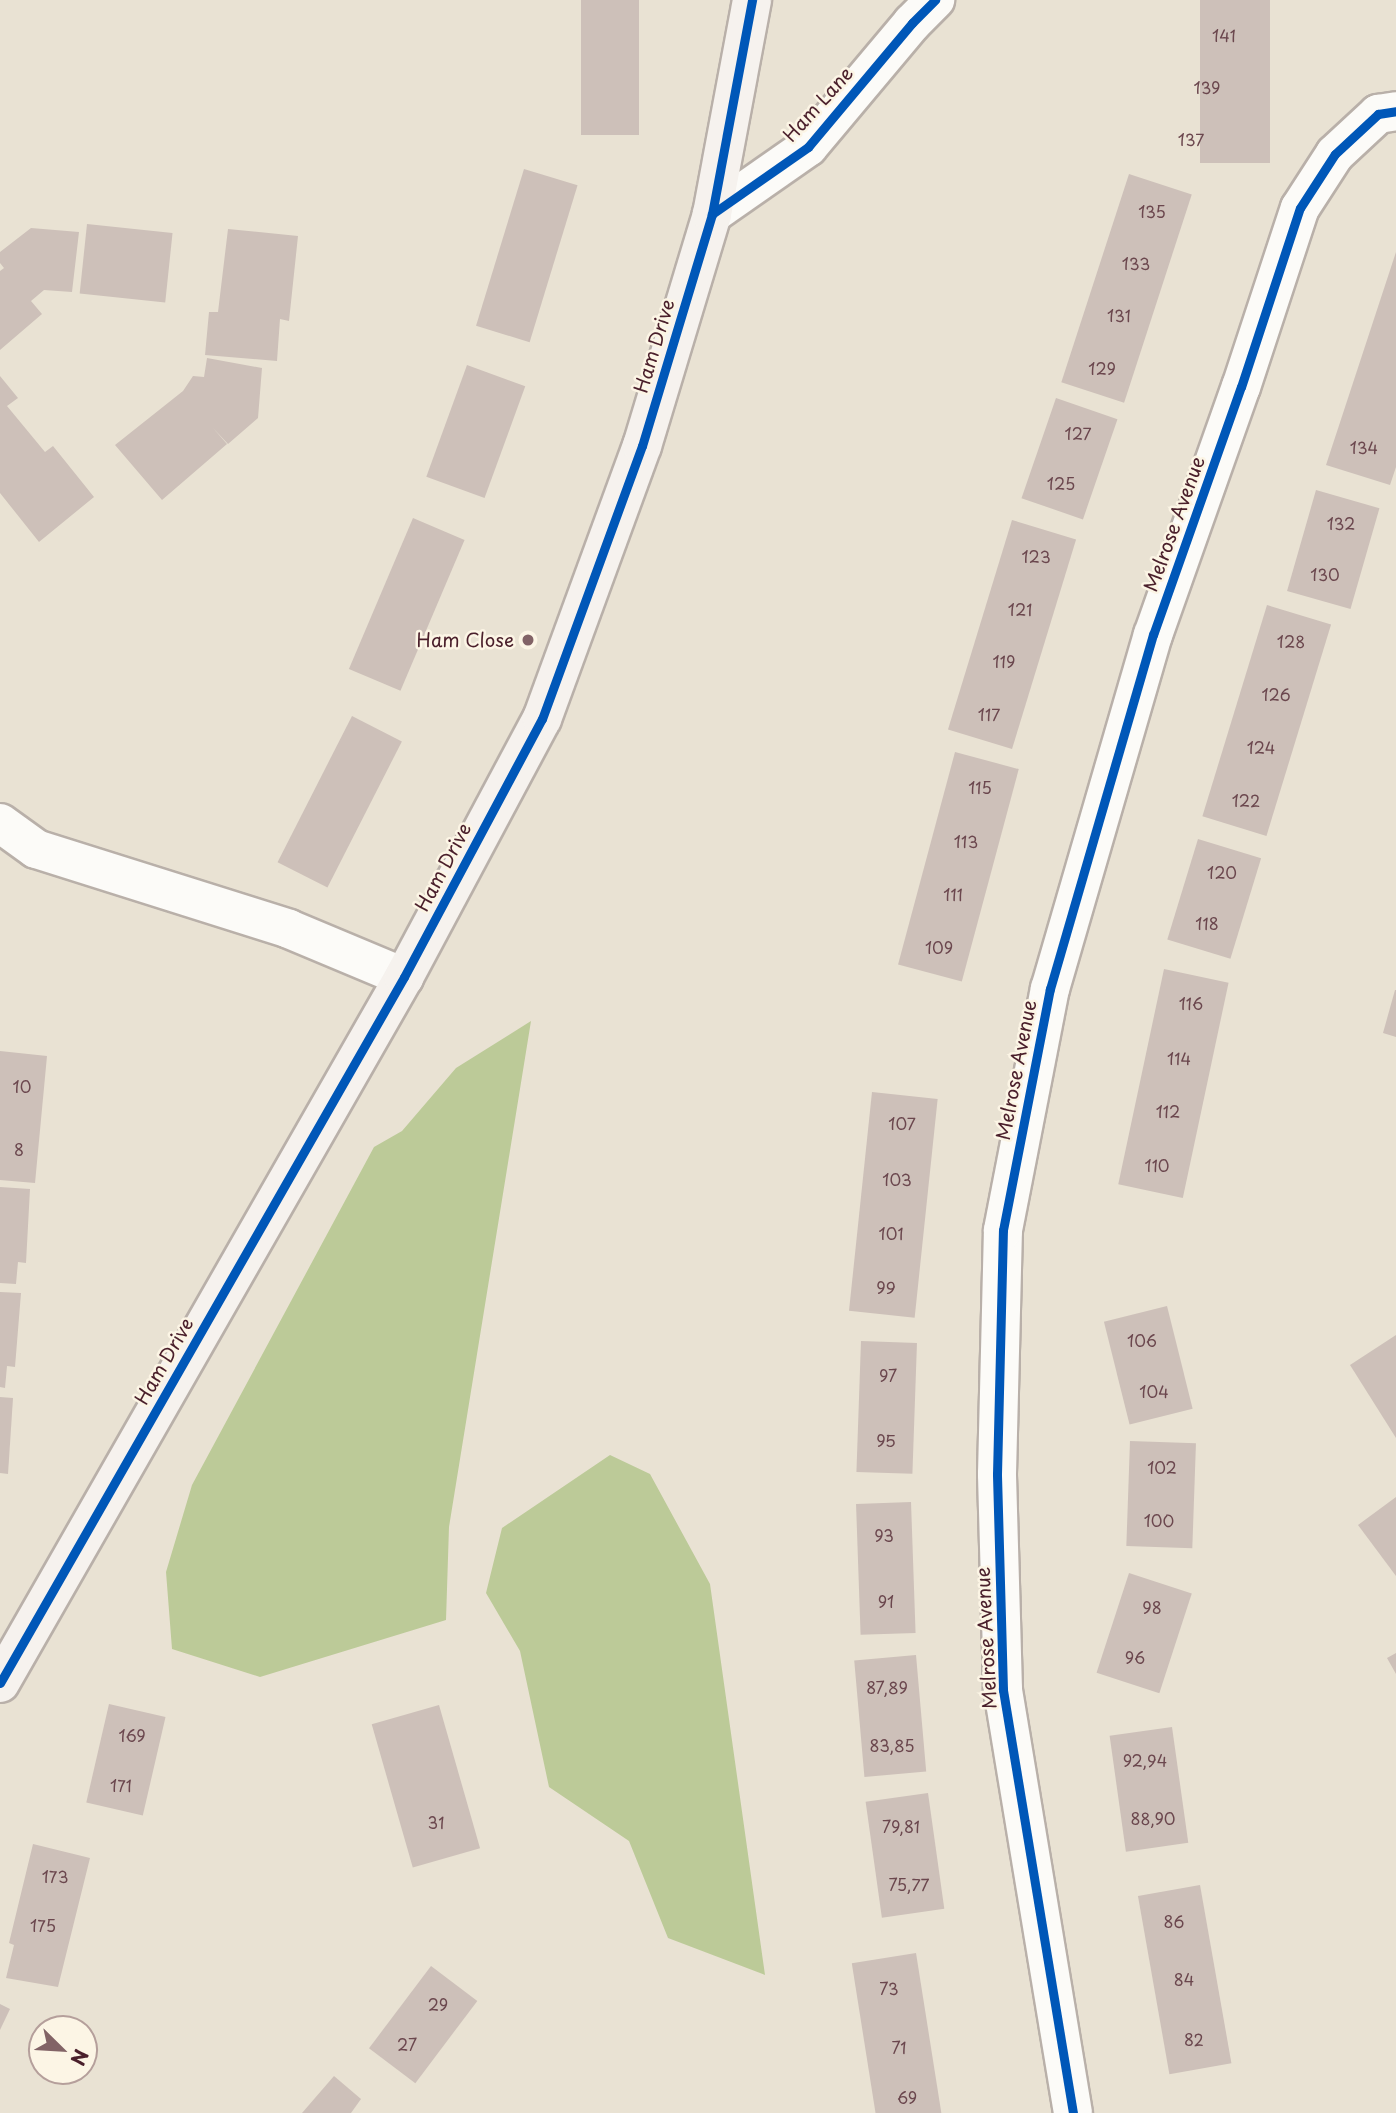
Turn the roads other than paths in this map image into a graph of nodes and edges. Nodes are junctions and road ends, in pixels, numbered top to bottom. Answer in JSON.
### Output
{"nodes":[{"id":1,"x":752,"y":0,"type":"edge"},
{"id":2,"x":935,"y":0,"type":"edge"},
{"id":3,"x":1396,"y":111,"type":"edge"},
{"id":4,"x":712,"y":214,"type":"junction"},
{"id":5,"x":0,"y":822,"type":"edge"},
{"id":6,"x":404,"y":976,"type":"junction"},
{"id":7,"x":3,"y":1669,"type":"edge"},
{"id":8,"x":1073,"y":2113,"type":"edge"}],
"edges":[{"from":1,"to":4,"type":"street","name":"Ham Drive"},
{"from":2,"to":4,"type":"street","name":"Ham Lane"},
{"from":3,"to":8,"type":"street","name":"Melrose Avenue"},
{"from":4,"to":6,"type":"street","name":"Ham Drive"},
{"from":5,"to":6,"type":"street"},
{"from":6,"to":7,"type":"street","name":"Ham Drive"}]}
